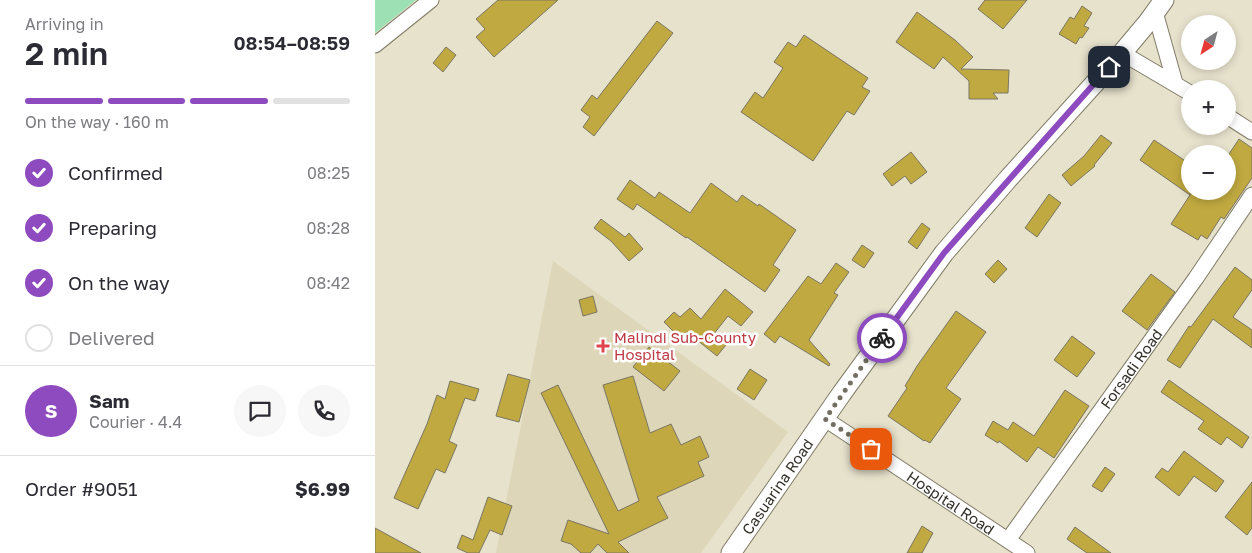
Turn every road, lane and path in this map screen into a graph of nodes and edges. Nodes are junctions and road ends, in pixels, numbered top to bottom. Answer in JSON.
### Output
{"nodes":[{"id":1,"x":431,"y":0,"type":"edge"},
{"id":2,"x":1159,"y":6,"type":"edge"},
{"id":3,"x":375,"y":45,"type":"edge"},
{"id":4,"x":1122,"y":53,"type":"junction"},
{"id":5,"x":1175,"y":83,"type":"junction"},
{"id":6,"x":1181,"y":87,"type":"edge"},
{"id":7,"x":1236,"y":122,"type":"edge"},
{"id":8,"x":1252,"y":132,"type":"edge"},
{"id":9,"x":1252,"y":195,"type":"edge"},
{"id":10,"x":825,"y":419,"type":"junction"},
{"id":11,"x":1008,"y":540,"type":"junction"},
{"id":12,"x":731,"y":553,"type":"edge"},
{"id":13,"x":1027,"y":553,"type":"edge"}],
"edges":[{"from":1,"to":3,"type":"street"},
{"from":2,"to":4,"type":"street","name":"Casuarina Road"},
{"from":2,"to":5,"type":"street"},
{"from":4,"to":5,"type":"street"},
{"from":4,"to":10,"type":"street","name":"Casuarina Road"},
{"from":5,"to":6,"type":"street"},
{"from":7,"to":8,"type":"street"},
{"from":9,"to":11,"type":"street","name":"Forsadi Road"},
{"from":10,"to":11,"type":"street","name":"Hospital Road"},
{"from":10,"to":12,"type":"street","name":"Casuarina Road"},
{"from":11,"to":13,"type":"street","name":"Hospital Road"}]}
